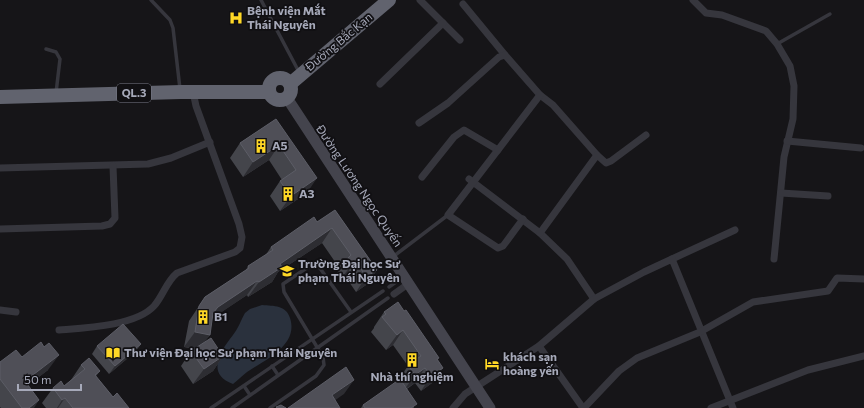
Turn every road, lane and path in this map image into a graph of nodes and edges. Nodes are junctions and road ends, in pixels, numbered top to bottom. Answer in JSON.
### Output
{"nodes":[{"id":1,"x":151,"y":0,"type":"edge"},
{"id":2,"x":261,"y":0,"type":"edge"},
{"id":3,"x":388,"y":0,"type":"edge"},
{"id":4,"x":420,"y":0,"type":"edge"},
{"id":5,"x":693,"y":0,"type":"edge"},
{"id":6,"x":461,"y":2,"type":"edge"},
{"id":7,"x":830,"y":14,"type":"dead end"},
{"id":8,"x":443,"y":23,"type":"junction"},
{"id":9,"x":460,"y":40,"type":"dead end"},
{"id":10,"x":778,"y":44,"type":"junction"},
{"id":11,"x":46,"y":49,"type":"dead end"},
{"id":12,"x":506,"y":55,"type":"junction"},
{"id":13,"x":300,"y":75,"type":"junction"},
{"id":14,"x":290,"y":84,"type":"junction"},
{"id":15,"x":380,"y":84,"type":"dead end"},
{"id":16,"x":187,"y":92,"type":"junction"},
{"id":17,"x":269,"y":92,"type":"junction"},
{"id":18,"x":540,"y":95,"type":"junction"},
{"id":19,"x":56,"y":96,"type":"junction"},
{"id":20,"x":0,"y":97,"type":"edge"},
{"id":21,"x":286,"y":98,"type":"junction"},
{"id":22,"x":419,"y":123,"type":"dead end"},
{"id":23,"x":646,"y":135,"type":"dead end"},
{"id":24,"x":787,"y":141,"type":"junction"},
{"id":25,"x":210,"y":142,"type":"junction"},
{"id":26,"x":861,"y":148,"type":"dead end"},
{"id":27,"x":498,"y":150,"type":"junction"},
{"id":28,"x":597,"y":155,"type":"junction"},
{"id":29,"x":113,"y":166,"type":"junction"},
{"id":30,"x":0,"y":168,"type":"edge"},
{"id":31,"x":422,"y":177,"type":"dead end"},
{"id":32,"x":471,"y":180,"type":"junction"},
{"id":33,"x":781,"y":193,"type":"junction"},
{"id":34,"x":828,"y":196,"type":"dead end"},
{"id":35,"x":448,"y":215,"type":"junction"},
{"id":36,"x":523,"y":219,"type":"junction"},
{"id":37,"x":0,"y":229,"type":"edge"},
{"id":38,"x":735,"y":230,"type":"dead end"},
{"id":39,"x":540,"y":233,"type":"junction"},
{"id":40,"x":391,"y":258,"type":"junction"},
{"id":41,"x":672,"y":259,"type":"junction"},
{"id":42,"x":774,"y":259,"type":"dead end"},
{"id":43,"x":864,"y":279,"type":"edge"},
{"id":44,"x":406,"y":280,"type":"junction"},
{"id":45,"x":389,"y":287,"type":"dead end"},
{"id":46,"x":383,"y":291,"type":"dead end"},
{"id":47,"x":391,"y":296,"type":"joint"},
{"id":48,"x":594,"y":299,"type":"junction"},
{"id":49,"x":0,"y":310,"type":"edge"},
{"id":50,"x":16,"y":312,"type":"dead end"},
{"id":51,"x":351,"y":312,"type":"junction"},
{"id":52,"x":59,"y":330,"type":"dead end"},
{"id":53,"x":700,"y":332,"type":"junction"},
{"id":54,"x":310,"y":339,"type":"junction"},
{"id":55,"x":539,"y":346,"type":"junction"},
{"id":56,"x":317,"y":349,"type":"junction"},
{"id":57,"x":864,"y":356,"type":"edge"},
{"id":58,"x":272,"y":366,"type":"junction"},
{"id":59,"x":278,"y":375,"type":"junction"},
{"id":60,"x":244,"y":386,"type":"junction"},
{"id":61,"x":476,"y":388,"type":"junction"},
{"id":62,"x":250,"y":396,"type":"junction"},
{"id":63,"x":730,"y":400,"type":"junction"},
{"id":64,"x":211,"y":408,"type":"edge"},
{"id":65,"x":232,"y":408,"type":"edge"},
{"id":66,"x":270,"y":408,"type":"edge"},
{"id":67,"x":453,"y":408,"type":"edge"},
{"id":68,"x":490,"y":408,"type":"edge"},
{"id":69,"x":583,"y":408,"type":"edge"},
{"id":70,"x":711,"y":408,"type":"edge"},
{"id":71,"x":733,"y":408,"type":"edge"}],
"edges":[{"from":1,"to":16,"type":"lane"},
{"from":2,"to":13,"type":"lane"},
{"from":3,"to":13,"type":"highway","name":"Đường Bắc Kạn"},
{"from":4,"to":8,"type":"street"},
{"from":5,"to":10,"type":"street"},
{"from":6,"to":12,"type":"street"},
{"from":7,"to":10,"type":"lane"},
{"from":8,"to":9,"type":"street"},
{"from":8,"to":15,"type":"street"},
{"from":10,"to":24,"type":"street"},
{"from":11,"to":19,"type":"lane"},
{"from":12,"to":18,"type":"street"},
{"from":12,"to":22,"type":"street"},
{"from":13,"to":14,"type":"highway","name":"Đường Bắc Kạn"},
{"from":14,"to":17,"type":"highway"},
{"from":14,"to":21,"type":"highway"},
{"from":16,"to":17,"type":"highway","number":"QL.3"},
{"from":16,"to":19,"type":"highway","number":"QL.3"},
{"from":16,"to":25,"type":"street"},
{"from":17,"to":21,"type":"highway","number":"QL.3"},
{"from":18,"to":27,"type":"street"},
{"from":18,"to":28,"type":"street"},
{"from":19,"to":20,"type":"highway","number":"QL.3"},
{"from":21,"to":40,"type":"main road","name":"Đường Lương Ngọc Quyến"},
{"from":23,"to":28,"type":"street"},
{"from":24,"to":26,"type":"street"},
{"from":24,"to":33,"type":"street"},
{"from":25,"to":29,"type":"street"},
{"from":25,"to":52,"type":"street"},
{"from":27,"to":31,"type":"street"},
{"from":27,"to":32,"type":"street"},
{"from":28,"to":39,"type":"street"},
{"from":29,"to":30,"type":"street"},
{"from":29,"to":37,"type":"street"},
{"from":32,"to":35,"type":"street"},
{"from":32,"to":36,"type":"street"},
{"from":33,"to":34,"type":"street"},
{"from":33,"to":42,"type":"street"},
{"from":35,"to":36,"type":"street"},
{"from":35,"to":40,"type":"lane"},
{"from":36,"to":39,"type":"street"},
{"from":38,"to":41,"type":"street"},
{"from":39,"to":48,"type":"street"},
{"from":40,"to":44,"type":"main road","name":"Đường Lương Ngọc Quyến"},
{"from":41,"to":48,"type":"street"},
{"from":41,"to":53,"type":"street"},
{"from":43,"to":53,"type":"street"},
{"from":44,"to":45,"type":"lane"},
{"from":44,"to":47,"type":"street"},
{"from":44,"to":61,"type":"main road","name":"Đường Lương Ngọc Quyến"},
{"from":46,"to":51,"type":"lane"},
{"from":47,"to":56,"type":"lane"},
{"from":48,"to":55,"type":"street"},
{"from":49,"to":50,"type":"street"},
{"from":51,"to":54,"type":"lane"},
{"from":51,"to":54,"type":"lane"},
{"from":53,"to":63,"type":"street"},
{"from":53,"to":69,"type":"street"},
{"from":54,"to":56,"type":"lane"},
{"from":54,"to":58,"type":"lane"},
{"from":55,"to":61,"type":"street"},
{"from":55,"to":69,"type":"street"},
{"from":56,"to":59,"type":"lane"},
{"from":56,"to":66,"type":"lane"},
{"from":57,"to":63,"type":"street"},
{"from":58,"to":59,"type":"lane"},
{"from":58,"to":60,"type":"lane"},
{"from":59,"to":62,"type":"lane"},
{"from":60,"to":62,"type":"lane"},
{"from":60,"to":64,"type":"lane"},
{"from":61,"to":67,"type":"street"},
{"from":61,"to":68,"type":"main road","name":"Đường Lương Ngọc Quyến"},
{"from":62,"to":65,"type":"lane"},
{"from":63,"to":70,"type":"street"},
{"from":63,"to":71,"type":"street"}]}
